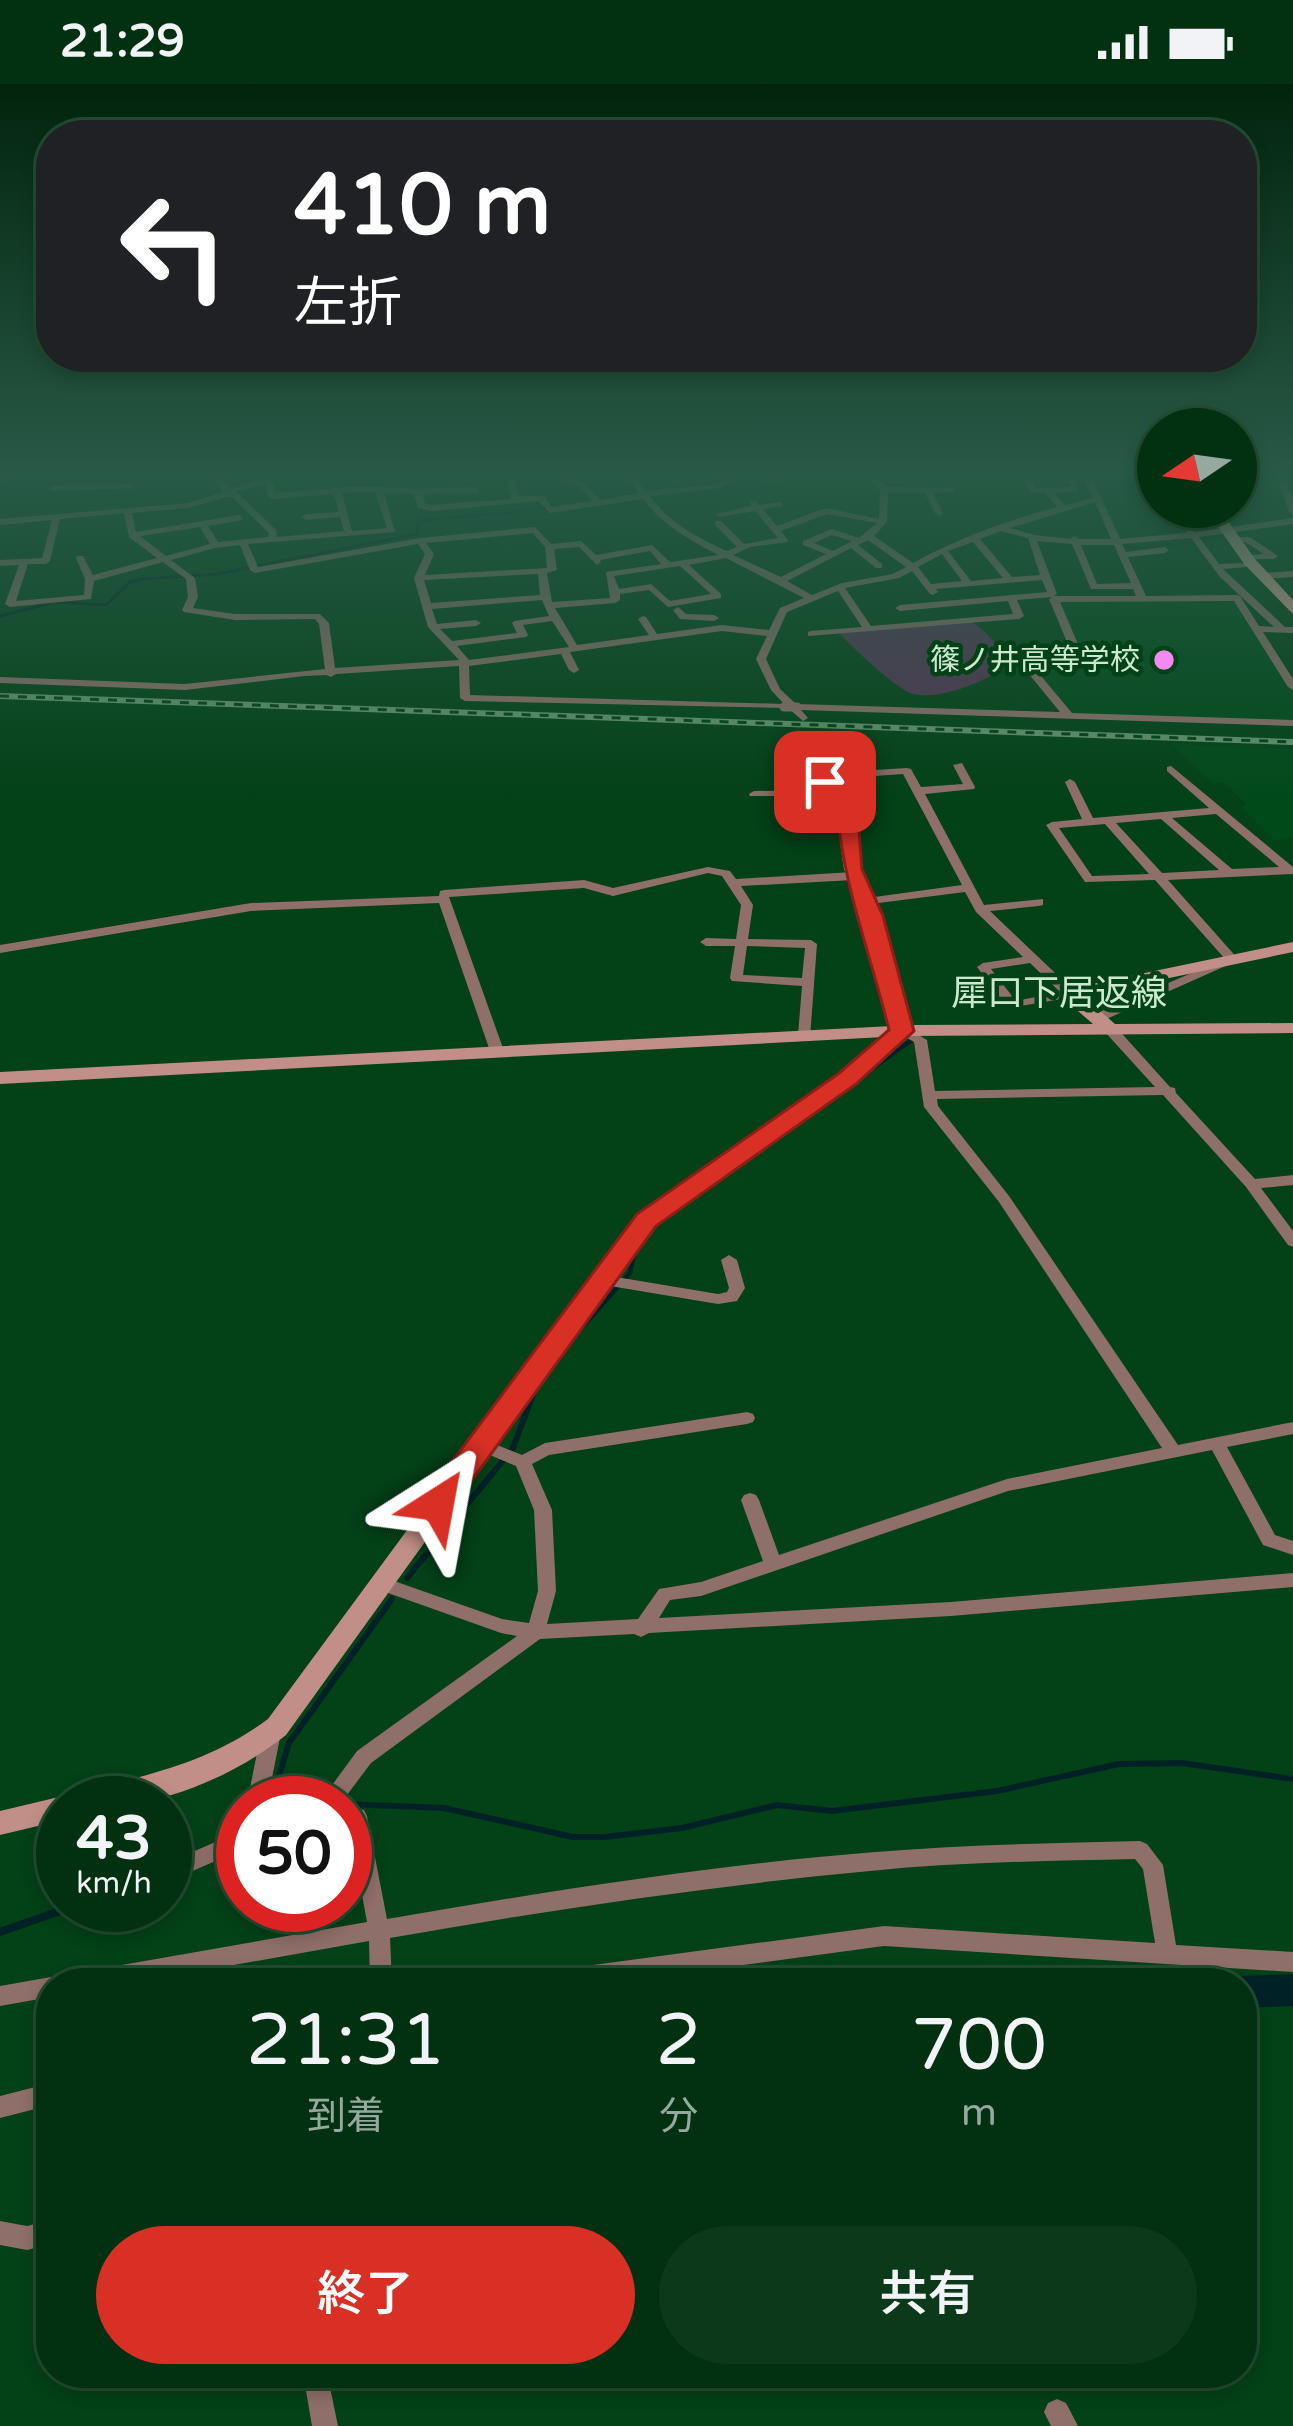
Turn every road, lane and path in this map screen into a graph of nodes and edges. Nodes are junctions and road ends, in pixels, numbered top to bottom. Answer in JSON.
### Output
{"nodes":[{"id":1,"x":19,"y":584,"type":"edge"},
{"id":2,"x":89,"y":584,"type":"edge"},
{"id":3,"x":189,"y":584,"type":"edge"},
{"id":4,"x":422,"y":584,"type":"edge"},
{"id":5,"x":487,"y":584,"type":"edge"},
{"id":6,"x":541,"y":584,"type":"edge"},
{"id":7,"x":612,"y":584,"type":"edge"},
{"id":8,"x":705,"y":584,"type":"edge"},
{"id":9,"x":792,"y":584,"type":"edge"},
{"id":10,"x":855,"y":584,"type":"edge"},
{"id":11,"x":883,"y":584,"type":"edge"},
{"id":12,"x":927,"y":584,"type":"edge"},
{"id":13,"x":965,"y":584,"type":"edge"},
{"id":14,"x":1048,"y":584,"type":"edge"},
{"id":15,"x":1093,"y":584,"type":"edge"},
{"id":16,"x":1135,"y":584,"type":"edge"},
{"id":17,"x":1231,"y":584,"type":"edge"},
{"id":18,"x":1270,"y":584,"type":"edge"},
{"id":19,"x":840,"y":587,"type":"junction"},
{"id":20,"x":929,"y":587,"type":"junction"},
{"id":21,"x":615,"y":592,"type":"junction"},
{"id":22,"x":1139,"y":592,"type":"junction"},
{"id":23,"x":1242,"y":597,"type":"junction"},
{"id":24,"x":812,"y":598,"type":"junction"},
{"id":25,"x":1012,"y":598,"type":"junction"},
{"id":26,"x":492,"y":600,"type":"junction"},
{"id":27,"x":692,"y":601,"type":"junction"},
{"id":28,"x":942,"y":604,"type":"junction"},
{"id":29,"x":430,"y":605,"type":"junction"},
{"id":30,"x":551,"y":607,"type":"junction"},
{"id":31,"x":900,"y":608,"type":"junction"},
{"id":32,"x":1293,"y":609,"type":"edge"},
{"id":33,"x":678,"y":610,"type":"dead end"},
{"id":34,"x":643,"y":619,"type":"dead end"},
{"id":35,"x":476,"y":623,"type":"dead end"},
{"id":36,"x":718,"y":623,"type":"junction"},
{"id":37,"x":910,"y":624,"type":"junction"},
{"id":38,"x":434,"y":627,"type":"junction"},
{"id":39,"x":594,"y":627,"type":"dead end"},
{"id":40,"x":868,"y":628,"type":"junction"},
{"id":41,"x":1256,"y":629,"type":"junction"},
{"id":42,"x":1288,"y":630,"type":"edge"},
{"id":43,"x":770,"y":633,"type":"junction"},
{"id":44,"x":811,"y":634,"type":"dead end"},
{"id":45,"x":655,"y":638,"type":"junction"},
{"id":46,"x":452,"y":644,"type":"junction"},
{"id":47,"x":603,"y":644,"type":"junction"},
{"id":48,"x":570,"y":649,"type":"junction"},
{"id":49,"x":761,"y":659,"type":"junction"},
{"id":50,"x":464,"y":660,"type":"junction"},
{"id":51,"x":574,"y":670,"type":"dead end"},
{"id":52,"x":332,"y":674,"type":"junction"},
{"id":53,"x":0,"y":680,"type":"edge"},
{"id":54,"x":1293,"y":687,"type":"edge"},
{"id":55,"x":791,"y":709,"type":"junction"},
{"id":56,"x":1067,"y":715,"type":"junction"},
{"id":57,"x":1293,"y":723,"type":"edge"},
{"id":58,"x":816,"y":738,"type":"dead end"},
{"id":59,"x":958,"y":765,"type":"dead end"},
{"id":60,"x":1171,"y":769,"type":"dead end"},
{"id":61,"x":1070,"y":782,"type":"dead end"},
{"id":62,"x":837,"y":787,"type":"junction"},
{"id":63,"x":918,"y":791,"type":"junction"},
{"id":64,"x":754,"y":794,"type":"dead end"},
{"id":65,"x":1219,"y":810,"type":"junction"},
{"id":66,"x":1166,"y":817,"type":"junction"},
{"id":67,"x":1108,"y":820,"type":"junction"},
{"id":68,"x":1089,"y":821,"type":"junction"},
{"id":69,"x":1292,"y":870,"type":"edge"},
{"id":70,"x":1229,"y":873,"type":"junction"},
{"id":71,"x":854,"y":876,"type":"junction"},
{"id":72,"x":1161,"y":877,"type":"junction"},
{"id":73,"x":735,"y":884,"type":"junction"},
{"id":74,"x":967,"y":888,"type":"junction"},
{"id":75,"x":444,"y":894,"type":"dead end"},
{"id":76,"x":867,"y":902,"type":"junction"},
{"id":77,"x":1039,"y":902,"type":"dead end"},
{"id":78,"x":980,"y":910,"type":"junction"},
{"id":79,"x":706,"y":942,"type":"dead end"},
{"id":80,"x":742,"y":943,"type":"junction"},
{"id":81,"x":1293,"y":947,"type":"edge"},
{"id":82,"x":0,"y":950,"type":"edge"},
{"id":83,"x":1032,"y":959,"type":"junction"},
{"id":84,"x":1233,"y":960,"type":"junction"},
{"id":85,"x":807,"y":982,"type":"junction"},
{"id":86,"x":1069,"y":994,"type":"junction"},
{"id":87,"x":1103,"y":1024,"type":"junction"},
{"id":88,"x":1293,"y":1028,"type":"edge"},
{"id":89,"x":902,"y":1031,"type":"junction"},
{"id":90,"x":805,"y":1035,"type":"junction"},
{"id":91,"x":497,"y":1051,"type":"junction"},
{"id":92,"x":0,"y":1078,"type":"edge"},
{"id":93,"x":1170,"y":1091,"type":"junction"},
{"id":94,"x":933,"y":1095,"type":"junction"},
{"id":95,"x":1293,"y":1180,"type":"edge"},
{"id":96,"x":1251,"y":1184,"type":"junction"},
{"id":97,"x":1293,"y":1242,"type":"edge"},
{"id":98,"x":729,"y":1260,"type":"dead end"},
{"id":99,"x":598,"y":1279,"type":"junction"},
{"id":100,"x":747,"y":1418,"type":"dead end"},
{"id":101,"x":1293,"y":1428,"type":"edge"},
{"id":102,"x":479,"y":1444,"type":"junction"},
{"id":103,"x":1217,"y":1444,"type":"junction"},
{"id":104,"x":1173,"y":1451,"type":"junction"},
{"id":105,"x":523,"y":1462,"type":"junction"},
{"id":106,"x":750,"y":1500,"type":"dead end"},
{"id":107,"x":1293,"y":1548,"type":"edge"},
{"id":108,"x":773,"y":1562,"type":"junction"},
{"id":109,"x":1293,"y":1580,"type":"edge"},
{"id":110,"x":380,"y":1583,"type":"junction"},
{"id":111,"x":640,"y":1630,"type":"junction"},
{"id":112,"x":536,"y":1632,"type":"junction"},
{"id":113,"x":271,"y":1732,"type":"junction"},
{"id":114,"x":190,"y":1776,"type":"edge"},
{"id":115,"x":262,"y":1776,"type":"edge"},
{"id":116,"x":352,"y":1776,"type":"edge"},
{"id":117,"x":36,"y":1814,"type":"edge"},
{"id":118,"x":0,"y":1823,"type":"edge"},
{"id":119,"x":372,"y":1894,"type":"edge"},
{"id":120,"x":379,"y":1931,"type":"junction"},
{"id":121,"x":1167,"y":1952,"type":"junction"},
{"id":122,"x":1293,"y":1962,"type":"edge"},
{"id":123,"x":163,"y":1968,"type":"edge"},
{"id":124,"x":380,"y":1968,"type":"edge"},
{"id":125,"x":646,"y":1968,"type":"edge"},
{"id":126,"x":36,"y":1990,"type":"edge"},
{"id":127,"x":0,"y":1996,"type":"edge"},
{"id":128,"x":36,"y":2098,"type":"edge"},
{"id":129,"x":0,"y":2107,"type":"edge"},
{"id":130,"x":0,"y":2233,"type":"edge"},
{"id":131,"x":36,"y":2236,"type":"edge"},
{"id":132,"x":318,"y":2388,"type":"edge"},
{"id":133,"x":325,"y":2426,"type":"edge"}],
"edges":[{"from":1,"to":2,"type":"street"},
{"from":3,"to":52,"type":"street"},
{"from":4,"to":29,"type":"street"},
{"from":5,"to":26,"type":"street"},
{"from":6,"to":30,"type":"street"},
{"from":7,"to":21,"type":"street"},
{"from":8,"to":27,"type":"street"},
{"from":9,"to":24,"type":"street"},
{"from":10,"to":19,"type":"street"},
{"from":11,"to":31,"type":"street"},
{"from":12,"to":20,"type":"street"},
{"from":13,"to":20,"type":"street"},
{"from":14,"to":25,"type":"street"},
{"from":15,"to":22,"type":"street"},
{"from":16,"to":22,"type":"street"},
{"from":17,"to":23,"type":"street"},
{"from":18,"to":32,"type":"main road"},
{"from":19,"to":24,"type":"street"},
{"from":19,"to":40,"type":"street"},
{"from":20,"to":28,"type":"street"},
{"from":21,"to":27,"type":"street"},
{"from":21,"to":30,"type":"street"},
{"from":22,"to":23,"type":"street"},
{"from":22,"to":56,"type":"street"},
{"from":23,"to":41,"type":"street"},
{"from":23,"to":42,"type":"street"},
{"from":24,"to":43,"type":"street"},
{"from":25,"to":28,"type":"street"},
{"from":25,"to":37,"type":"street"},
{"from":26,"to":29,"type":"street"},
{"from":26,"to":30,"type":"street"},
{"from":27,"to":36,"type":"street"},
{"from":28,"to":31,"type":"street"},
{"from":29,"to":38,"type":"street"},
{"from":30,"to":46,"type":"street"},
{"from":30,"to":48,"type":"street"},
{"from":31,"to":37,"type":"street"},
{"from":33,"to":36,"type":"street"},
{"from":34,"to":45,"type":"street"},
{"from":35,"to":38,"type":"street"},
{"from":36,"to":43,"type":"street"},
{"from":36,"to":45,"type":"street"},
{"from":37,"to":40,"type":"street"},
{"from":38,"to":46,"type":"street"},
{"from":39,"to":47,"type":"street"},
{"from":40,"to":44,"type":"street"},
{"from":41,"to":42,"type":"street"},
{"from":41,"to":54,"type":"street"},
{"from":43,"to":49,"type":"street"},
{"from":45,"to":47,"type":"street"},
{"from":46,"to":50,"type":"street"},
{"from":47,"to":48,"type":"street"},
{"from":48,"to":50,"type":"street"},
{"from":48,"to":51,"type":"street"},
{"from":49,"to":55,"type":"street"},
{"from":49,"to":55,"type":"street"},
{"from":50,"to":52,"type":"street"},
{"from":50,"to":55,"type":"street"},
{"from":52,"to":53,"type":"street"},
{"from":55,"to":56,"type":"street"},
{"from":56,"to":57,"type":"street"},
{"from":58,"to":62,"type":"street"},
{"from":59,"to":63,"type":"street"},
{"from":60,"to":65,"type":"street"},
{"from":61,"to":68,"type":"street"},
{"from":62,"to":63,"type":"street"},
{"from":62,"to":64,"type":"street"},
{"from":62,"to":71,"type":"street"},
{"from":63,"to":74,"type":"street"},
{"from":65,"to":66,"type":"street"},
{"from":65,"to":69,"type":"street"},
{"from":66,"to":67,"type":"street"},
{"from":66,"to":70,"type":"street"},
{"from":67,"to":68,"type":"street"},
{"from":67,"to":72,"type":"street"},
{"from":68,"to":72,"type":"street"},
{"from":69,"to":70,"type":"street"},
{"from":70,"to":72,"type":"street"},
{"from":71,"to":73,"type":"street"},
{"from":71,"to":76,"type":"street"},
{"from":72,"to":84,"type":"street"},
{"from":73,"to":75,"type":"street"},
{"from":73,"to":80,"type":"street"},
{"from":74,"to":76,"type":"street"},
{"from":74,"to":78,"type":"street"},
{"from":76,"to":89,"type":"street"},
{"from":77,"to":78,"type":"street"},
{"from":78,"to":83,"type":"street"},
{"from":79,"to":80,"type":"street"},
{"from":80,"to":85,"type":"street"},
{"from":80,"to":85,"type":"street"},
{"from":81,"to":84,"type":"street"},
{"from":82,"to":91,"type":"street"},
{"from":83,"to":86,"type":"street"},
{"from":83,"to":86,"type":"street"},
{"from":84,"to":86,"type":"street"},
{"from":84,"to":87,"type":"street"},
{"from":85,"to":90,"type":"street"},
{"from":86,"to":87,"type":"street"},
{"from":87,"to":88,"type":"street","name":"犀口下居返線"},
{"from":87,"to":89,"type":"street","name":"犀口下居返線"},
{"from":87,"to":93,"type":"street"},
{"from":89,"to":90,"type":"street"},
{"from":89,"to":94,"type":"street"},
{"from":89,"to":99,"type":"street","name":"犀口下居返線"},
{"from":90,"to":91,"type":"street"},
{"from":91,"to":92,"type":"street"},
{"from":93,"to":94,"type":"street"},
{"from":93,"to":96,"type":"street"},
{"from":94,"to":104,"type":"street"},
{"from":95,"to":96,"type":"street"},
{"from":96,"to":97,"type":"street"},
{"from":98,"to":99,"type":"street"},
{"from":99,"to":102,"type":"street","name":"犀口下居返線"},
{"from":100,"to":105,"type":"street"},
{"from":101,"to":103,"type":"street"},
{"from":102,"to":105,"type":"street"},
{"from":102,"to":110,"type":"street","name":"犀口下居返線"},
{"from":103,"to":104,"type":"street"},
{"from":103,"to":107,"type":"street"},
{"from":104,"to":108,"type":"street"},
{"from":105,"to":112,"type":"street"},
{"from":106,"to":108,"type":"street"},
{"from":108,"to":111,"type":"street"},
{"from":109,"to":111,"type":"street"},
{"from":110,"to":112,"type":"street"},
{"from":110,"to":113,"type":"street","name":"犀口下居返線"},
{"from":111,"to":112,"type":"street"},
{"from":112,"to":116,"type":"street"},
{"from":113,"to":114,"type":"street","name":"犀口下居返線"},
{"from":113,"to":115,"type":"street"},
{"from":117,"to":118,"type":"street"},
{"from":119,"to":120,"type":"street"},
{"from":120,"to":121,"type":"street"},
{"from":120,"to":123,"type":"street"},
{"from":120,"to":124,"type":"street"},
{"from":121,"to":122,"type":"street"},
{"from":121,"to":125,"type":"street"},
{"from":126,"to":127,"type":"street"},
{"from":128,"to":129,"type":"street"},
{"from":130,"to":131,"type":"street"},
{"from":132,"to":133,"type":"street"}]}
